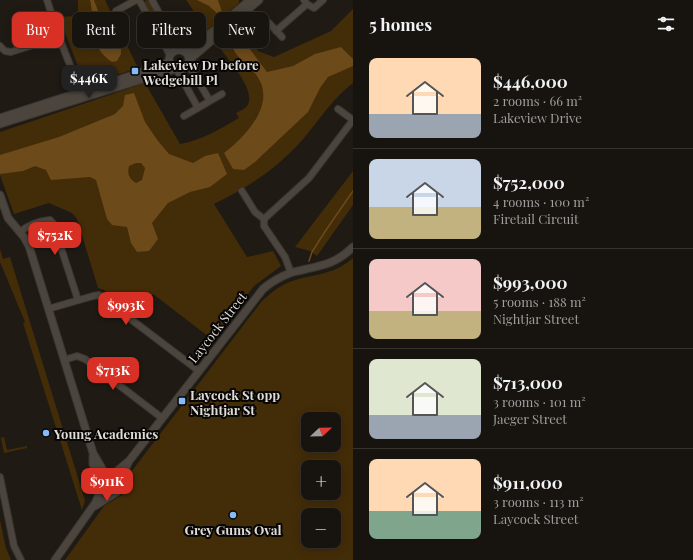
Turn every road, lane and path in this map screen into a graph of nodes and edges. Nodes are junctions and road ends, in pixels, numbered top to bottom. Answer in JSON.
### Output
{"nodes":[{"id":1,"x":47,"y":0,"type":"edge"},
{"id":2,"x":137,"y":0,"type":"edge"},
{"id":3,"x":152,"y":0,"type":"edge"},
{"id":4,"x":259,"y":0,"type":"edge"},
{"id":5,"x":323,"y":0,"type":"edge"},
{"id":6,"x":250,"y":2,"type":"edge"},
{"id":7,"x":306,"y":2,"type":"edge"},
{"id":8,"x":116,"y":11,"type":"dead end"},
{"id":9,"x":51,"y":12,"type":"edge"},
{"id":10,"x":240,"y":12,"type":"edge"},
{"id":11,"x":269,"y":23,"type":"dead end"},
{"id":12,"x":276,"y":31,"type":"junction"},
{"id":13,"x":214,"y":33,"type":"edge"},
{"id":14,"x":214,"y":36,"type":"edge"},
{"id":15,"x":282,"y":37,"type":"dead end"},
{"id":16,"x":0,"y":46,"type":"edge"},
{"id":17,"x":24,"y":48,"type":"edge"},
{"id":18,"x":63,"y":48,"type":"edge"},
{"id":19,"x":182,"y":51,"type":"junction"},
{"id":20,"x":170,"y":58,"type":"junction"},
{"id":21,"x":189,"y":62,"type":"junction"},
{"id":22,"x":176,"y":70,"type":"junction"},
{"id":23,"x":82,"y":94,"type":"junction"},
{"id":24,"x":222,"y":94,"type":"dead end"},
{"id":25,"x":210,"y":101,"type":"junction"},
{"id":26,"x":198,"y":108,"type":"junction"},
{"id":27,"x":338,"y":109,"type":"dead end"},
{"id":28,"x":184,"y":116,"type":"dead end"},
{"id":29,"x":0,"y":118,"type":"edge"},
{"id":30,"x":353,"y":120,"type":"edge"},
{"id":31,"x":0,"y":124,"type":"edge"},
{"id":32,"x":242,"y":191,"type":"dead end"},
{"id":33,"x":0,"y":195,"type":"edge"},
{"id":34,"x":264,"y":219,"type":"junction"},
{"id":35,"x":20,"y":232,"type":"junction"},
{"id":36,"x":353,"y":247,"type":"edge"},
{"id":37,"x":291,"y":273,"type":"junction"},
{"id":38,"x":78,"y":300,"type":"junction"},
{"id":39,"x":48,"y":309,"type":"junction"},
{"id":40,"x":64,"y":360,"type":"junction"},
{"id":41,"x":199,"y":371,"type":"junction"},
{"id":42,"x":162,"y":418,"type":"junction"},
{"id":43,"x":93,"y":453,"type":"junction"},
{"id":44,"x":129,"y":461,"type":"junction"},
{"id":45,"x":0,"y":477,"type":"edge"},
{"id":46,"x":109,"y":477,"type":"junction"},
{"id":47,"x":101,"y":487,"type":"junction"},
{"id":48,"x":119,"y":488,"type":"junction"},
{"id":49,"x":114,"y":495,"type":"junction"},
{"id":50,"x":93,"y":508,"type":"junction"},
{"id":51,"x":21,"y":560,"type":"edge"},
{"id":52,"x":55,"y":560,"type":"edge"}],
"edges":[{"from":1,"to":9,"type":"street"},
{"from":2,"to":8,"type":"street"},
{"from":2,"to":20,"type":"street"},
{"from":3,"to":19,"type":"street"},
{"from":4,"to":6,"type":"street"},
{"from":5,"to":7,"type":"street"},
{"from":6,"to":10,"type":"street"},
{"from":7,"to":12,"type":"street"},
{"from":11,"to":12,"type":"street"},
{"from":12,"to":15,"type":"street"},
{"from":13,"to":19,"type":"street"},
{"from":14,"to":21,"type":"street"},
{"from":16,"to":17,"type":"street"},
{"from":18,"to":23,"type":"street"},
{"from":19,"to":20,"type":"street"},
{"from":19,"to":21,"type":"street"},
{"from":20,"to":22,"type":"street"},
{"from":20,"to":23,"type":"street"},
{"from":21,"to":22,"type":"street"},
{"from":21,"to":25,"type":"street"},
{"from":22,"to":23,"type":"street"},
{"from":22,"to":26,"type":"street"},
{"from":23,"to":29,"type":"street"},
{"from":23,"to":31,"type":"street"},
{"from":24,"to":25,"type":"street"},
{"from":25,"to":26,"type":"street"},
{"from":26,"to":28,"type":"street"},
{"from":27,"to":30,"type":"street"},
{"from":30,"to":34,"type":"street"},
{"from":32,"to":34,"type":"street"},
{"from":33,"to":35,"type":"street"},
{"from":34,"to":37,"type":"street"},
{"from":35,"to":38,"type":"street"},
{"from":35,"to":39,"type":"street"},
{"from":36,"to":37,"type":"street","name":"Laycock Street"},
{"from":37,"to":41,"type":"street","name":"Laycock Street"},
{"from":38,"to":39,"type":"street"},
{"from":38,"to":41,"type":"street"},
{"from":39,"to":40,"type":"street"},
{"from":40,"to":42,"type":"street"},
{"from":40,"to":43,"type":"street"},
{"from":41,"to":42,"type":"street","name":"Laycock Street"},
{"from":42,"to":44,"type":"street","name":"Laycock Street"},
{"from":43,"to":46,"type":"street"},
{"from":43,"to":47,"type":"street"},
{"from":44,"to":46,"type":"street","name":"Laycock Street"},
{"from":44,"to":48,"type":"street","name":"Laycock Street"},
{"from":45,"to":51,"type":"street"},
{"from":46,"to":47,"type":"street"},
{"from":46,"to":48,"type":"street"},
{"from":47,"to":49,"type":"street"},
{"from":47,"to":50,"type":"street"},
{"from":48,"to":49,"type":"street"},
{"from":49,"to":50,"type":"street"},
{"from":50,"to":52,"type":"street"}]}
